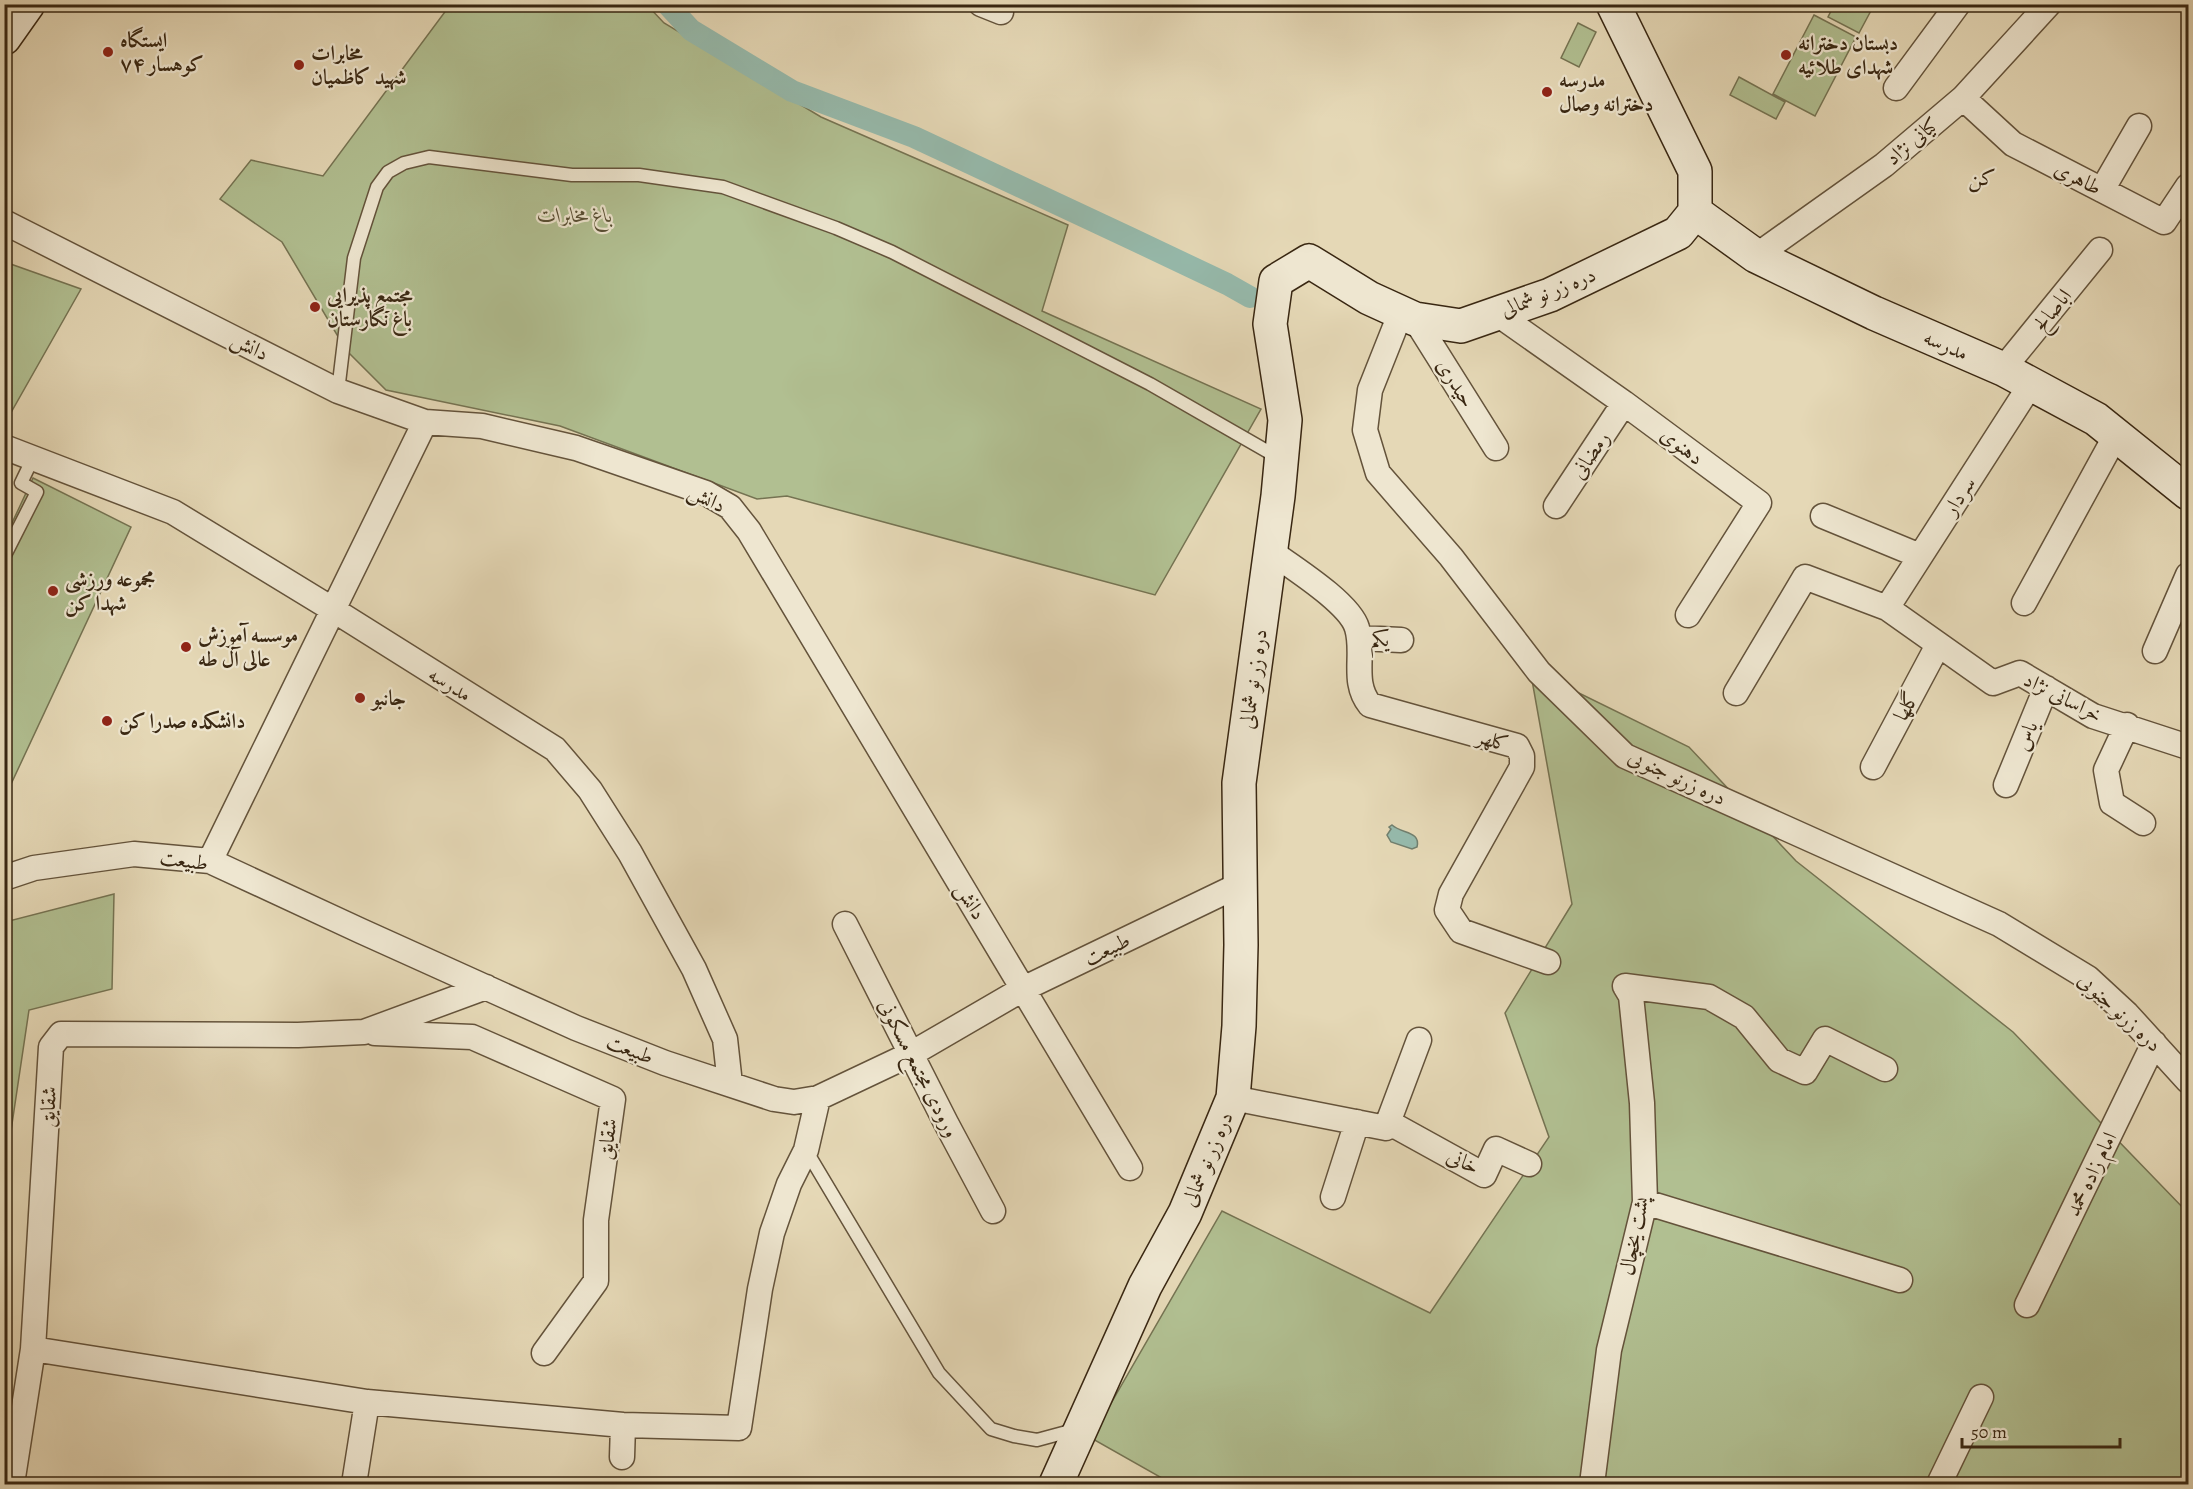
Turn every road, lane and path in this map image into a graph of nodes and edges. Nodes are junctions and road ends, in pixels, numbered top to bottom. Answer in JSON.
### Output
{"nodes":[{"id":1,"x":28,"y":4,"type":"edge"},
{"id":2,"x":1613,"y":4,"type":"edge"},
{"id":3,"x":1958,"y":4,"type":"edge"},
{"id":4,"x":2049,"y":4,"type":"edge"},
{"id":5,"x":4,"y":38,"type":"edge"},
{"id":6,"x":1896,"y":88,"type":"dead end"},
{"id":7,"x":1963,"y":98,"type":"junction"},
{"id":8,"x":2139,"y":126,"type":"dead end"},
{"id":9,"x":2188,"y":186,"type":"edge"},
{"id":10,"x":2102,"y":190,"type":"junction"},
{"id":11,"x":4,"y":222,"type":"edge"},
{"id":12,"x":1687,"y":222,"type":"junction"},
{"id":13,"x":2100,"y":250,"type":"dead end"},
{"id":14,"x":1756,"y":256,"type":"junction"},
{"id":15,"x":1496,"y":314,"type":"junction"},
{"id":16,"x":1408,"y":316,"type":"junction"},
{"id":17,"x":2017,"y":377,"type":"junction"},
{"id":18,"x":338,"y":391,"type":"junction"},
{"id":19,"x":1624,"y":403,"type":"junction"},
{"id":20,"x":425,"y":422,"type":"junction"},
{"id":21,"x":2116,"y":435,"type":"junction"},
{"id":22,"x":4,"y":447,"type":"edge"},
{"id":23,"x":1496,"y":448,"type":"dead end"},
{"id":24,"x":33,"y":458,"type":"junction"},
{"id":25,"x":1281,"y":460,"type":"junction"},
{"id":26,"x":2188,"y":493,"type":"edge"},
{"id":27,"x":1556,"y":506,"type":"dead end"},
{"id":28,"x":1823,"y":516,"type":"dead end"},
{"id":29,"x":1270,"y":551,"type":"junction"},
{"id":30,"x":1920,"y":556,"type":"junction"},
{"id":31,"x":4,"y":557,"type":"edge"},
{"id":32,"x":2188,"y":575,"type":"edge"},
{"id":33,"x":2024,"y":603,"type":"dead end"},
{"id":34,"x":1887,"y":608,"type":"junction"},
{"id":35,"x":332,"y":609,"type":"junction"},
{"id":36,"x":1688,"y":615,"type":"dead end"},
{"id":37,"x":1359,"y":638,"type":"junction"},
{"id":38,"x":1401,"y":640,"type":"dead end"},
{"id":39,"x":1938,"y":645,"type":"junction"},
{"id":40,"x":2155,"y":651,"type":"dead end"},
{"id":41,"x":2046,"y":688,"type":"junction"},
{"id":42,"x":1736,"y":693,"type":"dead end"},
{"id":43,"x":2127,"y":725,"type":"junction"},
{"id":44,"x":2188,"y":747,"type":"edge"},
{"id":45,"x":1873,"y":767,"type":"dead end"},
{"id":46,"x":2006,"y":785,"type":"dead end"},
{"id":47,"x":2143,"y":823,"type":"dead end"},
{"id":48,"x":210,"y":861,"type":"junction"},
{"id":49,"x":4,"y":878,"type":"edge"},
{"id":50,"x":1239,"y":885,"type":"junction"},
{"id":51,"x":845,"y":924,"type":"dead end"},
{"id":52,"x":1548,"y":962,"type":"dead end"},
{"id":53,"x":486,"y":987,"type":"junction"},
{"id":54,"x":1023,"y":989,"type":"junction"},
{"id":55,"x":364,"y":1032,"type":"junction"},
{"id":56,"x":1419,"y":1040,"type":"dead end"},
{"id":57,"x":2154,"y":1043,"type":"junction"},
{"id":58,"x":911,"y":1053,"type":"junction"},
{"id":59,"x":1885,"y":1069,"type":"dead end"},
{"id":60,"x":2188,"y":1081,"type":"edge"},
{"id":61,"x":730,"y":1084,"type":"junction"},
{"id":62,"x":818,"y":1098,"type":"junction"},
{"id":63,"x":1233,"y":1098,"type":"junction"},
{"id":64,"x":1357,"y":1122,"type":"junction"},
{"id":65,"x":1388,"y":1122,"type":"junction"},
{"id":66,"x":806,"y":1150,"type":"junction"},
{"id":67,"x":1528,"y":1164,"type":"dead end"},
{"id":68,"x":1130,"y":1168,"type":"dead end"},
{"id":69,"x":1333,"y":1197,"type":"dead end"},
{"id":70,"x":1644,"y":1202,"type":"junction"},
{"id":71,"x":993,"y":1211,"type":"dead end"},
{"id":72,"x":1900,"y":1280,"type":"dead end"},
{"id":73,"x":2027,"y":1305,"type":"dead end"},
{"id":74,"x":33,"y":1349,"type":"junction"},
{"id":75,"x":544,"y":1353,"type":"dead end"},
{"id":76,"x":1981,"y":1397,"type":"dead end"},
{"id":77,"x":367,"y":1402,"type":"junction"},
{"id":78,"x":623,"y":1425,"type":"junction"},
{"id":79,"x":1082,"y":1429,"type":"junction"},
{"id":80,"x":622,"y":1457,"type":"dead end"},
{"id":81,"x":12,"y":1485,"type":"edge"},
{"id":82,"x":354,"y":1485,"type":"edge"},
{"id":83,"x":1056,"y":1485,"type":"edge"},
{"id":84,"x":1592,"y":1485,"type":"edge"},
{"id":85,"x":1940,"y":1485,"type":"edge"}],
"edges":[{"from":1,"to":5,"type":"street"},
{"from":2,"to":12,"type":"street"},
{"from":3,"to":6,"type":"street"},
{"from":4,"to":7,"type":"street","name":"کیانی نژاد"},
{"from":7,"to":10,"type":"street","name":"طاهری"},
{"from":7,"to":14,"type":"street","name":"کیانی نژاد"},
{"from":8,"to":10,"type":"street"},
{"from":9,"to":10,"type":"street","name":"طاهری"},
{"from":11,"to":18,"type":"street","name":"دانش"},
{"from":12,"to":14,"type":"street","name":"مدرسه"},
{"from":12,"to":15,"type":"street","name":"دره زر نو شمالی"},
{"from":13,"to":17,"type":"street","name":"اباصالح"},
{"from":14,"to":17,"type":"street","name":"مدرسه"},
{"from":15,"to":16,"type":"street","name":"دره زر نو شمالی"},
{"from":15,"to":19,"type":"street","name":"دهنوی"},
{"from":16,"to":23,"type":"street","name":"حیدری"},
{"from":16,"to":25,"type":"street","name":"دره زر نو شمالی"},
{"from":16,"to":57,"type":"street","name":"دره زرنو جنوبی"},
{"from":17,"to":21,"type":"street","name":"مدرسه"},
{"from":17,"to":30,"type":"street","name":"سردار"},
{"from":18,"to":20,"type":"street","name":"دانش"},
{"from":18,"to":25,"type":"lane"},
{"from":19,"to":27,"type":"street","name":"رمضانی"},
{"from":19,"to":36,"type":"street","name":"دهنوی"},
{"from":20,"to":35,"type":"street"},
{"from":20,"to":54,"type":"street","name":"دانش"},
{"from":21,"to":26,"type":"street","name":"مدرسه"},
{"from":21,"to":33,"type":"street"},
{"from":22,"to":24,"type":"street","name":"مدرسه"},
{"from":24,"to":31,"type":"lane"},
{"from":24,"to":35,"type":"street","name":"مدرسه"},
{"from":25,"to":29,"type":"street","name":"دره زر نو شمالی"},
{"from":28,"to":30,"type":"street"},
{"from":29,"to":37,"type":"street","name":"کلهر"},
{"from":29,"to":50,"type":"street","name":"دره زر نو شمالی"},
{"from":30,"to":34,"type":"street","name":"سردار"},
{"from":32,"to":40,"type":"street"},
{"from":34,"to":39,"type":"street","name":"خراسانی نژاد"},
{"from":34,"to":42,"type":"street"},
{"from":35,"to":48,"type":"street"},
{"from":35,"to":61,"type":"street","name":"مدرسه"},
{"from":37,"to":38,"type":"street","name":"یکم"},
{"from":37,"to":52,"type":"street","name":"کلهر"},
{"from":39,"to":41,"type":"street","name":"خراسانی نژاد"},
{"from":39,"to":45,"type":"street","name":"گلها"},
{"from":41,"to":43,"type":"street","name":"خراسانی نژاد"},
{"from":41,"to":46,"type":"street","name":"یاس"},
{"from":43,"to":44,"type":"street","name":"خراسانی نژاد"},
{"from":43,"to":47,"type":"street"},
{"from":48,"to":49,"type":"street","name":"طبیعت"},
{"from":48,"to":53,"type":"street","name":"طبیعت"},
{"from":50,"to":54,"type":"street","name":"طبیعت"},
{"from":50,"to":63,"type":"street","name":"دره زر نو شمالی"},
{"from":51,"to":58,"type":"street","name":"ورودی مجتمع مسکونی"},
{"from":53,"to":55,"type":"street","name":"شقایق"},
{"from":53,"to":61,"type":"street","name":"طبیعت"},
{"from":54,"to":58,"type":"street","name":"طبیعت"},
{"from":54,"to":68,"type":"street","name":"دانش"},
{"from":55,"to":74,"type":"street","name":"شقایق"},
{"from":55,"to":75,"type":"street","name":"شقایق"},
{"from":56,"to":65,"type":"street"},
{"from":57,"to":60,"type":"street","name":"دره زرنو جنوبی"},
{"from":57,"to":73,"type":"street","name":"امام زاده محمد"},
{"from":58,"to":62,"type":"street","name":"طبیعت"},
{"from":58,"to":71,"type":"street","name":"ورودی مجتمع مسکونی"},
{"from":59,"to":70,"type":"street","name":"پشت یخچال"},
{"from":61,"to":62,"type":"street","name":"طبیعت"},
{"from":62,"to":66,"type":"street"},
{"from":63,"to":64,"type":"street"},
{"from":63,"to":79,"type":"street","name":"دره زر نو شمالی"},
{"from":64,"to":65,"type":"street"},
{"from":64,"to":69,"type":"street"},
{"from":65,"to":67,"type":"street","name":"خانی"},
{"from":66,"to":78,"type":"street"},
{"from":66,"to":79,"type":"lane"},
{"from":70,"to":72,"type":"street"},
{"from":70,"to":84,"type":"street","name":"پشت یخچال"},
{"from":74,"to":77,"type":"street"},
{"from":74,"to":81,"type":"street","name":"شقایق"},
{"from":76,"to":85,"type":"street"},
{"from":77,"to":78,"type":"street"},
{"from":77,"to":82,"type":"street"},
{"from":78,"to":80,"type":"street"},
{"from":79,"to":83,"type":"street","name":"دره زر نو شمالی"}]}
